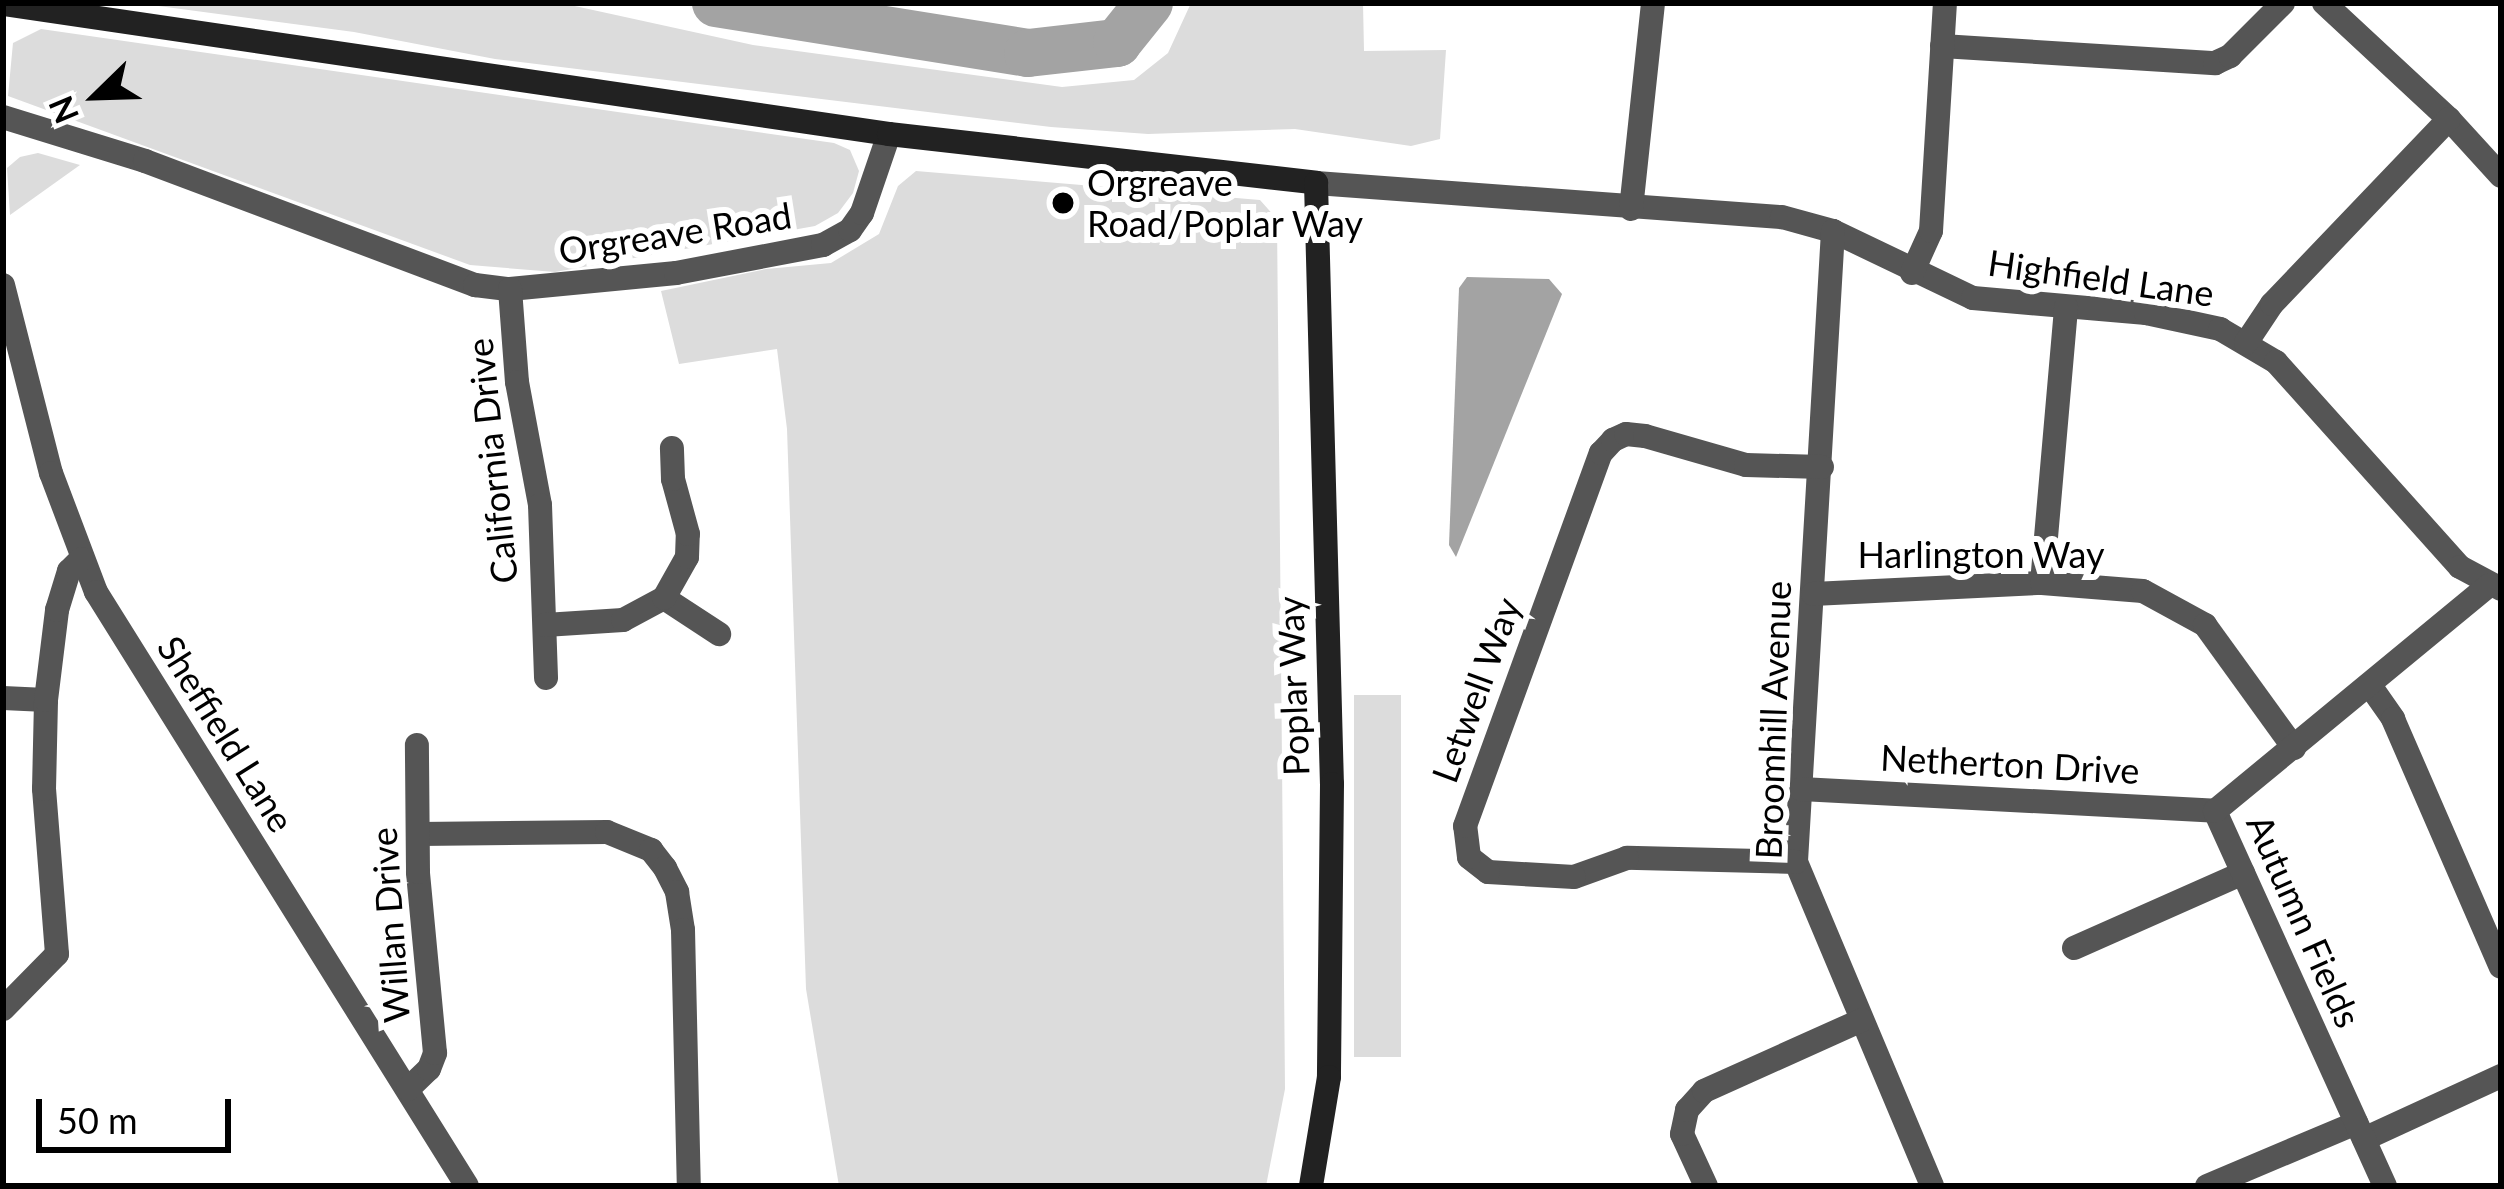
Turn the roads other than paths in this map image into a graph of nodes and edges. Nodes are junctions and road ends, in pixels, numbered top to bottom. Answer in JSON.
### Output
{"nodes":[{"id":1,"x":1653,"y":3,"type":"edge"},
{"id":2,"x":1945,"y":3,"type":"edge"},
{"id":3,"x":2283,"y":3,"type":"edge"},
{"id":4,"x":2324,"y":3,"type":"edge"},
{"id":5,"x":3,"y":4,"type":"edge"},
{"id":6,"x":1942,"y":46,"type":"junction"},
{"id":7,"x":3,"y":117,"type":"edge"},
{"id":8,"x":2449,"y":118,"type":"junction"},
{"id":9,"x":889,"y":134,"type":"junction"},
{"id":10,"x":2501,"y":176,"type":"edge"},
{"id":11,"x":1316,"y":183,"type":"junction"},
{"id":12,"x":1631,"y":209,"type":"junction"},
{"id":13,"x":1833,"y":231,"type":"junction"},
{"id":14,"x":1912,"y":273,"type":"junction"},
{"id":15,"x":3,"y":285,"type":"edge"},
{"id":16,"x":511,"y":289,"type":"junction"},
{"id":17,"x":2066,"y":307,"type":"junction"},
{"id":18,"x":10,"y":341,"type":"edge"},
{"id":19,"x":2246,"y":344,"type":"junction"},
{"id":20,"x":671,"y":448,"type":"dead end"},
{"id":21,"x":1822,"y":467,"type":"junction"},
{"id":22,"x":81,"y":559,"type":"junction"},
{"id":23,"x":2042,"y":583,"type":"junction"},
{"id":24,"x":2495,"y":587,"type":"edge"},
{"id":25,"x":1814,"y":593,"type":"junction"},
{"id":26,"x":664,"y":598,"type":"junction"},
{"id":27,"x":545,"y":625,"type":"junction"},
{"id":28,"x":719,"y":634,"type":"dead end"},
{"id":29,"x":546,"y":678,"type":"dead end"},
{"id":30,"x":2371,"y":687,"type":"junction"},
{"id":31,"x":3,"y":698,"type":"edge"},
{"id":32,"x":46,"y":700,"type":"junction"},
{"id":33,"x":417,"y":745,"type":"dead end"},
{"id":34,"x":2294,"y":748,"type":"junction"},
{"id":35,"x":1801,"y":789,"type":"junction"},
{"id":36,"x":2216,"y":811,"type":"junction"},
{"id":37,"x":418,"y":834,"type":"junction"},
{"id":38,"x":1796,"y":862,"type":"junction"},
{"id":39,"x":2243,"y":873,"type":"junction"},
{"id":40,"x":2074,"y":948,"type":"dead end"},
{"id":41,"x":2501,"y":967,"type":"edge"},
{"id":42,"x":3,"y":1009,"type":"edge"},
{"id":43,"x":1862,"y":1020,"type":"junction"},
{"id":44,"x":2501,"y":1076,"type":"edge"},
{"id":45,"x":408,"y":1089,"type":"junction"},
{"id":46,"x":2360,"y":1131,"type":"junction"},
{"id":47,"x":467,"y":1186,"type":"edge"},
{"id":48,"x":689,"y":1186,"type":"edge"},
{"id":49,"x":1311,"y":1186,"type":"edge"},
{"id":50,"x":1706,"y":1186,"type":"edge"},
{"id":51,"x":1932,"y":1186,"type":"edge"},
{"id":52,"x":2207,"y":1186,"type":"edge"},
{"id":53,"x":2384,"y":1186,"type":"edge"}],
"edges":[{"from":1,"to":12,"type":"street"},
{"from":2,"to":6,"type":"street"},
{"from":3,"to":6,"type":"street"},
{"from":4,"to":8,"type":"street"},
{"from":5,"to":9,"type":"main road"},
{"from":6,"to":14,"type":"street"},
{"from":7,"to":16,"type":"street","name":"Orgreave Road"},
{"from":8,"to":10,"type":"street"},
{"from":8,"to":19,"type":"street"},
{"from":9,"to":11,"type":"main road"},
{"from":9,"to":16,"type":"street","name":"Orgreave Road"},
{"from":11,"to":12,"type":"street","name":"Highfield Lane"},
{"from":11,"to":49,"type":"main road","name":"Poplar Way"},
{"from":12,"to":13,"type":"street","name":"Highfield Lane"},
{"from":13,"to":14,"type":"street","name":"Highfield Lane"},
{"from":13,"to":21,"type":"street","name":"Broomhill Avenue"},
{"from":14,"to":17,"type":"street","name":"Highfield Lane"},
{"from":15,"to":18,"type":"street","name":"Sheffield Lane"},
{"from":16,"to":27,"type":"street","name":"California Drive"},
{"from":17,"to":19,"type":"street","name":"Highfield Lane"},
{"from":17,"to":23,"type":"street"},
{"from":18,"to":22,"type":"street","name":"Sheffield Lane"},
{"from":19,"to":24,"type":"street","name":"Highfield Lane"},
{"from":20,"to":26,"type":"street"},
{"from":21,"to":25,"type":"street","name":"Broomhill Avenue"},
{"from":21,"to":38,"type":"street","name":"Letwell Way"},
{"from":22,"to":32,"type":"street"},
{"from":22,"to":45,"type":"street","name":"Sheffield Lane"},
{"from":23,"to":25,"type":"street","name":"Harlington Way"},
{"from":23,"to":34,"type":"street","name":"Harlington Way"},
{"from":24,"to":30,"type":"street","name":"Autumn Fields"},
{"from":25,"to":35,"type":"street","name":"Broomhill Avenue"},
{"from":26,"to":27,"type":"street","name":"California Drive"},
{"from":26,"to":28,"type":"street"},
{"from":27,"to":29,"type":"street","name":"California Drive"},
{"from":30,"to":34,"type":"street","name":"Autumn Fields"},
{"from":30,"to":41,"type":"street"},
{"from":31,"to":32,"type":"street"},
{"from":32,"to":42,"type":"street"},
{"from":33,"to":37,"type":"street","name":"Willan Drive"},
{"from":34,"to":36,"type":"street","name":"Autumn Fields"},
{"from":35,"to":36,"type":"street","name":"Netherton Drive"},
{"from":35,"to":38,"type":"street","name":"Broomhill Avenue"},
{"from":36,"to":39,"type":"street","name":"Autumn Fields"},
{"from":37,"to":45,"type":"street","name":"Willan Drive"},
{"from":37,"to":48,"type":"street"},
{"from":38,"to":43,"type":"street","name":"Broomhill Avenue"},
{"from":39,"to":40,"type":"street"},
{"from":39,"to":46,"type":"street","name":"Autumn Fields"},
{"from":43,"to":50,"type":"street"},
{"from":43,"to":51,"type":"street","name":"Broomhill Avenue"},
{"from":44,"to":46,"type":"street"},
{"from":45,"to":47,"type":"street","name":"Sheffield Lane"},
{"from":46,"to":52,"type":"street"},
{"from":46,"to":53,"type":"street","name":"Autumn Fields"}]}
